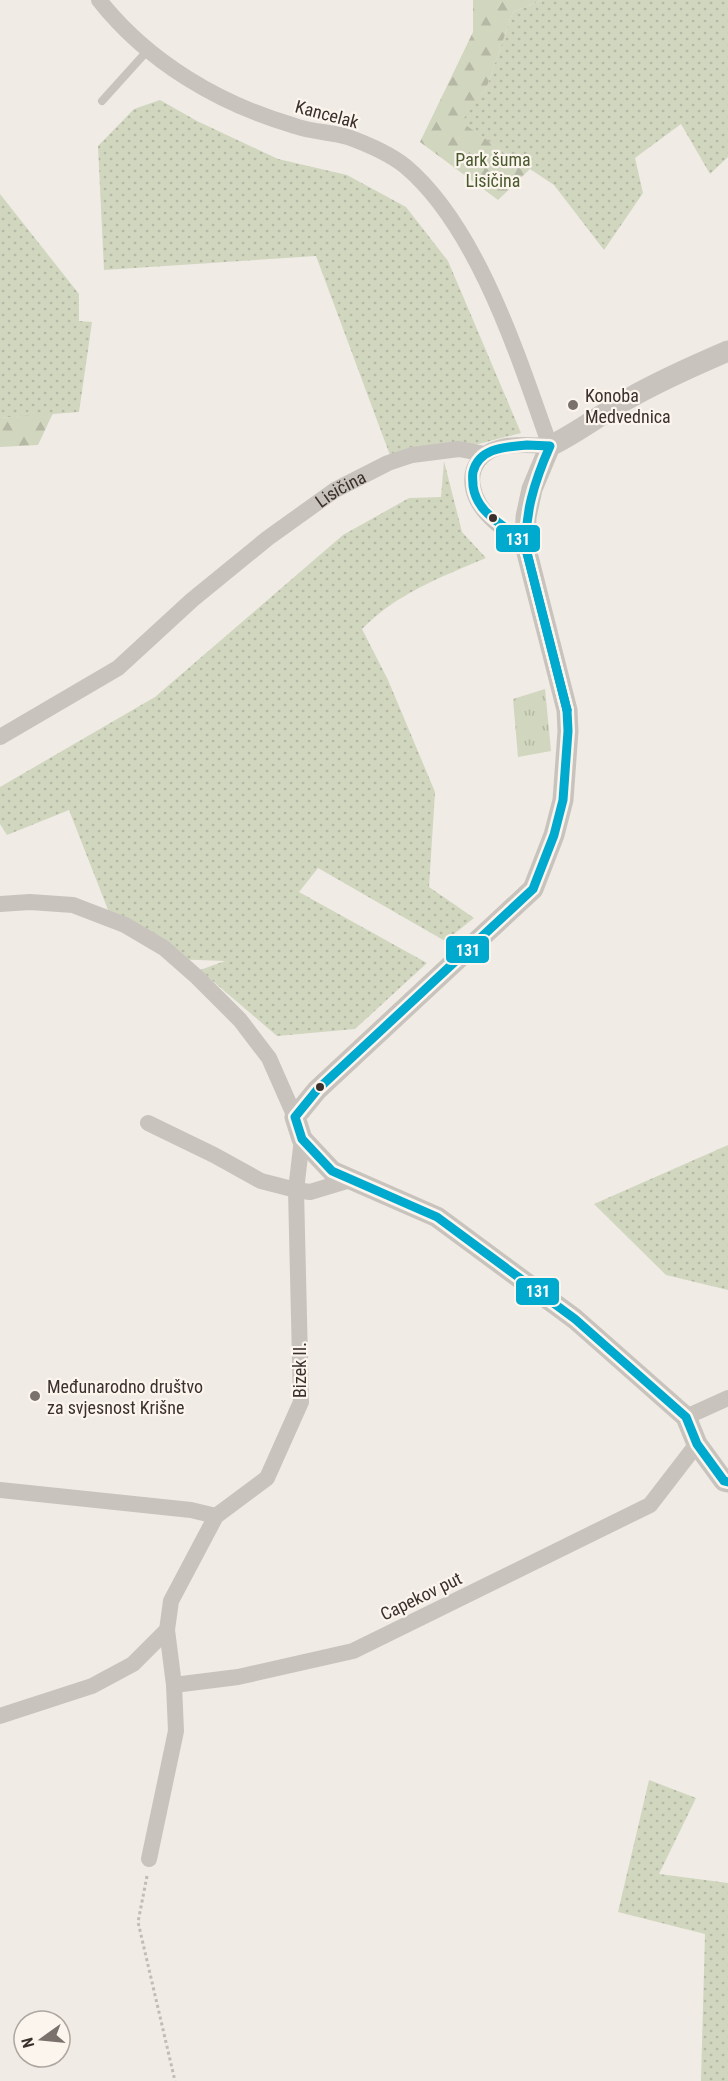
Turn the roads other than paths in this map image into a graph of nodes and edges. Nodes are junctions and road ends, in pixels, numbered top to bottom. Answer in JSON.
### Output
{"nodes":[{"id":1,"x":99,"y":0,"type":"edge"},
{"id":2,"x":148,"y":50,"type":"junction"},
{"id":3,"x":102,"y":101,"type":"dead end"},
{"id":4,"x":728,"y":351,"type":"edge"},
{"id":5,"x":550,"y":446,"type":"junction"},
{"id":6,"x":485,"y":454,"type":"junction"},
{"id":7,"x":525,"y":546,"type":"junction"},
{"id":8,"x":0,"y":737,"type":"edge"},
{"id":9,"x":0,"y":904,"type":"edge"},
{"id":10,"x":295,"y":1117,"type":"junction"},
{"id":11,"x":148,"y":1123,"type":"dead end"},
{"id":12,"x":302,"y":1139,"type":"junction"},
{"id":13,"x":350,"y":1180,"type":"junction"},
{"id":14,"x":296,"y":1190,"type":"junction"},
{"id":15,"x":728,"y":1398,"type":"edge"},
{"id":16,"x":686,"y":1417,"type":"junction"},
{"id":17,"x":697,"y":1444,"type":"junction"},
{"id":18,"x":728,"y":1482,"type":"edge"},
{"id":19,"x":0,"y":1490,"type":"edge"},
{"id":20,"x":216,"y":1516,"type":"junction"},
{"id":21,"x":167,"y":1630,"type":"junction"},
{"id":22,"x":174,"y":1685,"type":"junction"},
{"id":23,"x":0,"y":1716,"type":"edge"},
{"id":24,"x":150,"y":1859,"type":"road end"}],
"edges":[{"from":1,"to":2,"type":"street","name":"Kancelak"},
{"from":2,"to":3,"type":"lane"},
{"from":2,"to":5,"type":"street","name":"Kancelak"},
{"from":4,"to":5,"type":"street","name":"Lisičina"},
{"from":5,"to":6,"type":"street","name":"Lisičina"},
{"from":5,"to":7,"type":"street"},
{"from":6,"to":7,"type":"street"},
{"from":6,"to":8,"type":"street","name":"Lisičina"},
{"from":7,"to":10,"type":"street"},
{"from":9,"to":10,"type":"street"},
{"from":10,"to":12,"type":"street","name":"Bizek II."},
{"from":11,"to":14,"type":"street"},
{"from":12,"to":13,"type":"street"},
{"from":12,"to":14,"type":"street","name":"Bizek II."},
{"from":13,"to":14,"type":"street"},
{"from":13,"to":16,"type":"street"},
{"from":14,"to":20,"type":"street","name":"Bizek II."},
{"from":15,"to":16,"type":"street"},
{"from":16,"to":17,"type":"street"},
{"from":17,"to":18,"type":"street"},
{"from":17,"to":22,"type":"street","name":"Capekov put"},
{"from":19,"to":20,"type":"street"},
{"from":20,"to":21,"type":"street","name":"Bizek II."},
{"from":21,"to":22,"type":"street"},
{"from":21,"to":23,"type":"street"},
{"from":22,"to":24,"type":"street"}]}
